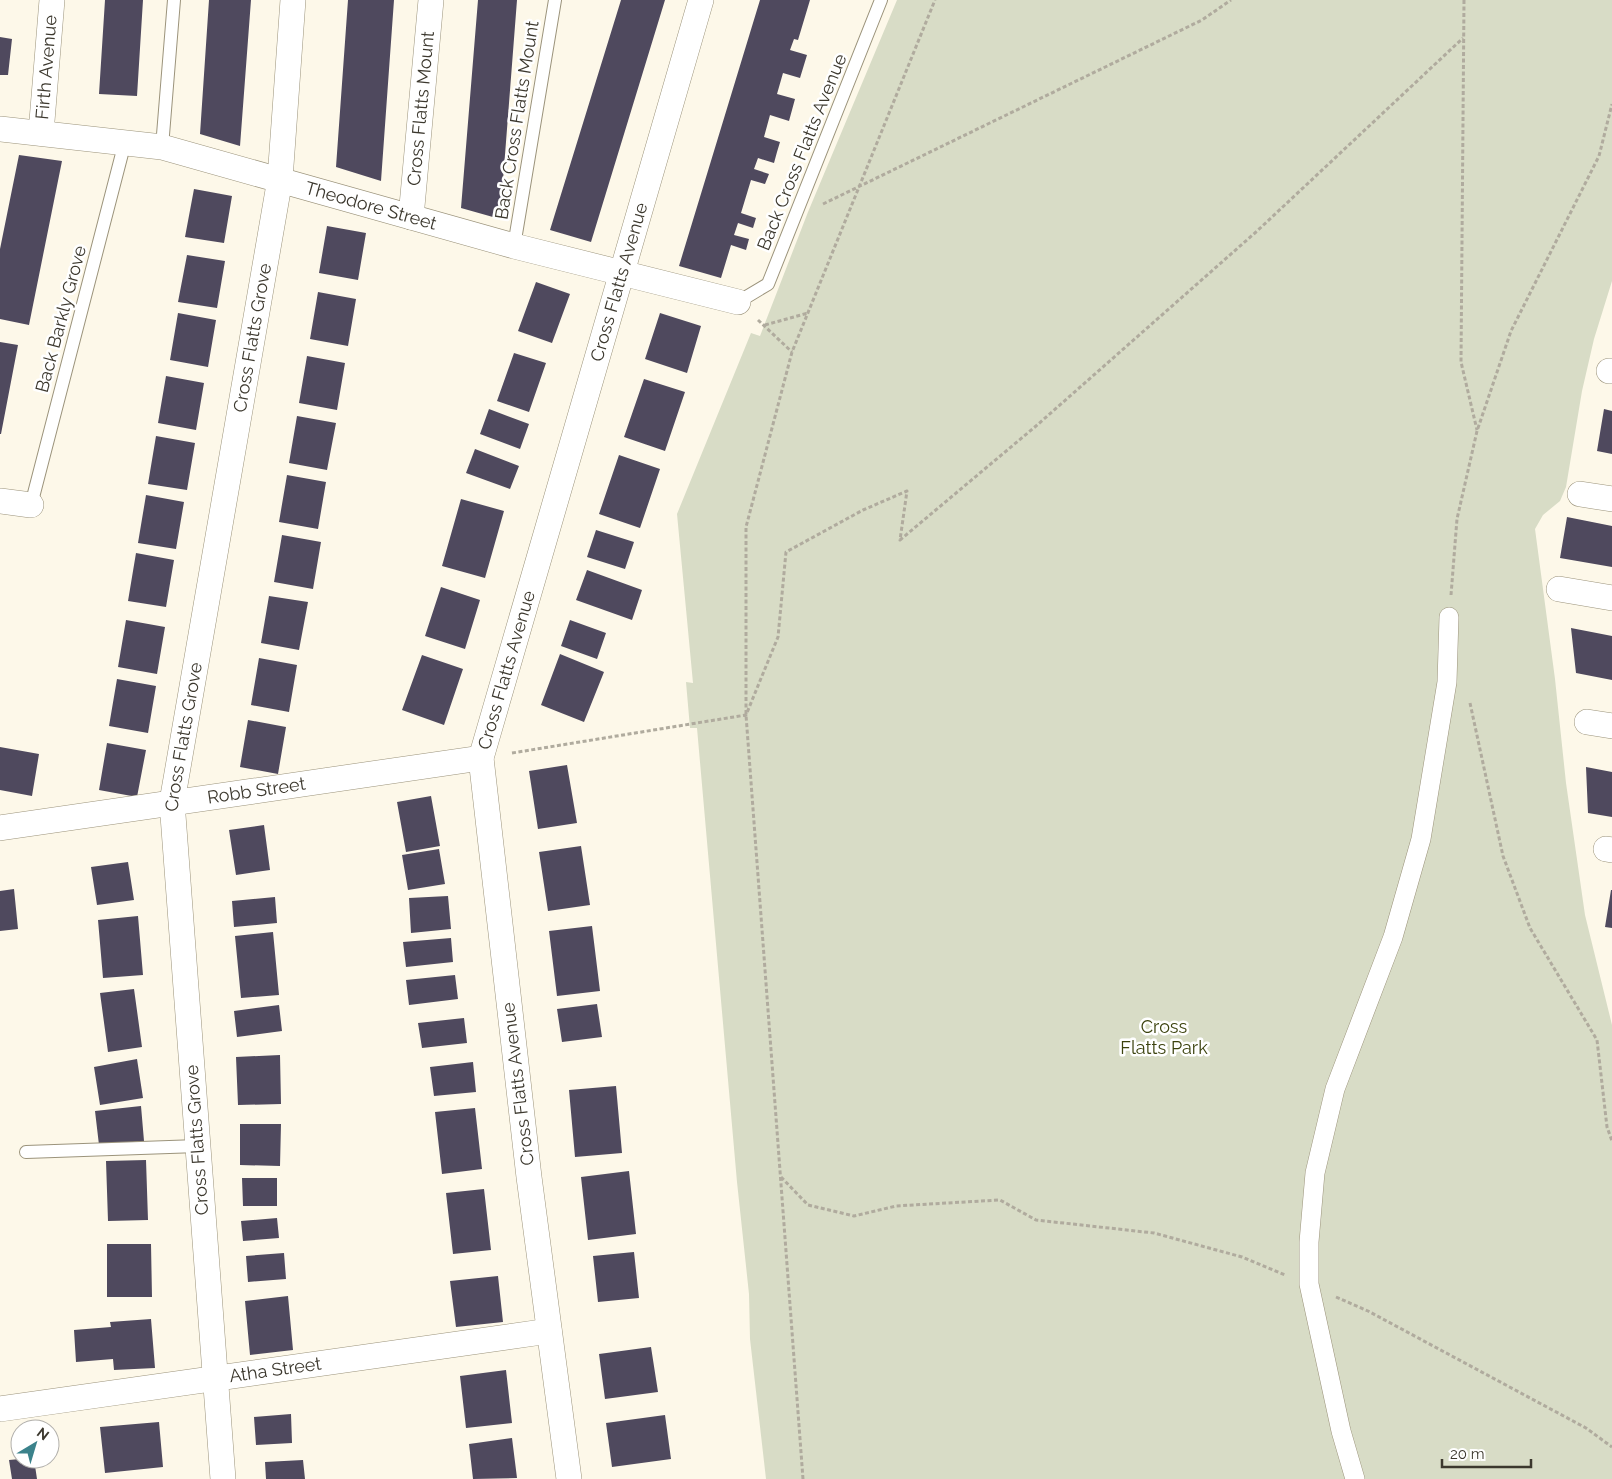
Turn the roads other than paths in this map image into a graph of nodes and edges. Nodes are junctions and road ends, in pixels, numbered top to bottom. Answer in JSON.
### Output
{"nodes":[{"id":1,"x":52,"y":0,"type":"edge"},
{"id":2,"x":174,"y":0,"type":"edge"},
{"id":3,"x":293,"y":0,"type":"edge"},
{"id":4,"x":431,"y":0,"type":"edge"},
{"id":5,"x":555,"y":0,"type":"edge"},
{"id":6,"x":701,"y":0,"type":"edge"},
{"id":7,"x":881,"y":0,"type":"edge"},
{"id":8,"x":0,"y":129,"type":"edge"},
{"id":9,"x":42,"y":134,"type":"junction"},
{"id":10,"x":125,"y":142,"type":"junction"},
{"id":11,"x":162,"y":147,"type":"junction"},
{"id":12,"x":280,"y":179,"type":"junction"},
{"id":13,"x":411,"y":217,"type":"junction"},
{"id":14,"x":514,"y":246,"type":"junction"},
{"id":15,"x":622,"y":274,"type":"junction"},
{"id":16,"x":738,"y":302,"type":"joint"},
{"id":17,"x":1580,"y":494,"type":"dead end"},
{"id":18,"x":1612,"y":499,"type":"edge"},
{"id":19,"x":0,"y":501,"type":"edge"},
{"id":20,"x":31,"y":505,"type":"joint"},
{"id":21,"x":1559,"y":589,"type":"dead end"},
{"id":22,"x":1612,"y":598,"type":"edge"},
{"id":23,"x":1449,"y":617,"type":"road end"},
{"id":24,"x":1587,"y":722,"type":"dead end"},
{"id":25,"x":1612,"y":726,"type":"edge"},
{"id":26,"x":481,"y":758,"type":"junction"},
{"id":27,"x":172,"y":802,"type":"junction"},
{"id":28,"x":0,"y":828,"type":"edge"},
{"id":29,"x":198,"y":1146,"type":"junction"},
{"id":30,"x":26,"y":1152,"type":"dead end"},
{"id":31,"x":549,"y":1331,"type":"junction"},
{"id":32,"x":215,"y":1377,"type":"junction"},
{"id":33,"x":0,"y":1409,"type":"edge"},
{"id":34,"x":223,"y":1479,"type":"edge"},
{"id":35,"x":568,"y":1479,"type":"edge"},
{"id":36,"x":1356,"y":1479,"type":"edge"}],
"edges":[{"from":1,"to":9,"type":"street","name":"Firth Avenue"},
{"from":2,"to":11,"type":"lane"},
{"from":3,"to":12,"type":"street","name":"Cross Flatts Grove"},
{"from":4,"to":13,"type":"street","name":"Cross Flatts Mount"},
{"from":5,"to":14,"type":"lane","name":"Back Cross Flatts Mount"},
{"from":6,"to":15,"type":"street","name":"Cross Flatts Avenue"},
{"from":7,"to":16,"type":"lane","name":"Back Cross Flatts Avenue"},
{"from":8,"to":9,"type":"street","name":"Theodore Street"},
{"from":9,"to":10,"type":"street","name":"Theodore Street"},
{"from":10,"to":11,"type":"street","name":"Theodore Street"},
{"from":10,"to":20,"type":"lane","name":"Back Barkly Grove"},
{"from":11,"to":12,"type":"street","name":"Theodore Street"},
{"from":12,"to":13,"type":"street","name":"Theodore Street"},
{"from":12,"to":27,"type":"street","name":"Cross Flatts Grove"},
{"from":13,"to":14,"type":"street","name":"Theodore Street"},
{"from":14,"to":15,"type":"street","name":"Theodore Street"},
{"from":15,"to":16,"type":"street","name":"Theodore Street"},
{"from":15,"to":26,"type":"street","name":"Cross Flatts Avenue"},
{"from":17,"to":18,"type":"street"},
{"from":19,"to":20,"type":"street"},
{"from":21,"to":22,"type":"street"},
{"from":23,"to":36,"type":"street"},
{"from":24,"to":25,"type":"street"},
{"from":26,"to":27,"type":"street","name":"Robb Street"},
{"from":26,"to":31,"type":"street","name":"Cross Flatts Avenue"},
{"from":27,"to":28,"type":"street","name":"Robb Street"},
{"from":27,"to":29,"type":"street","name":"Cross Flatts Grove"},
{"from":29,"to":30,"type":"lane"},
{"from":29,"to":32,"type":"street","name":"Cross Flatts Grove"},
{"from":31,"to":32,"type":"street","name":"Atha Street"},
{"from":31,"to":35,"type":"street","name":"Cross Flatts Avenue"},
{"from":32,"to":33,"type":"street","name":"Atha Street"},
{"from":32,"to":34,"type":"street","name":"Cross Flatts Grove"}]}
